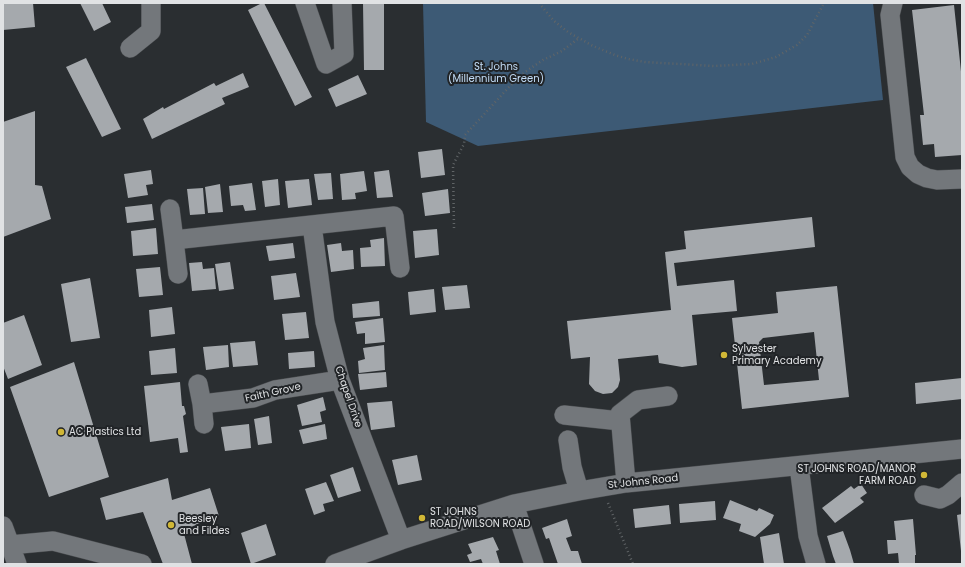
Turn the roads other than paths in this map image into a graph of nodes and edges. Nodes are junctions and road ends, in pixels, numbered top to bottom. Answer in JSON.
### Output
{"nodes":[{"id":1,"x":151,"y":3,"type":"edge"},
{"id":2,"x":304,"y":3,"type":"edge"},
{"id":3,"x":342,"y":3,"type":"edge"},
{"id":4,"x":893,"y":3,"type":"edge"},
{"id":5,"x":130,"y":48,"type":"dead end"},
{"id":6,"x":962,"y":179,"type":"edge"},
{"id":7,"x":170,"y":209,"type":"dead end"},
{"id":8,"x":312,"y":225,"type":"junction"},
{"id":9,"x":174,"y":240,"type":"junction"},
{"id":10,"x":400,"y":268,"type":"dead end"},
{"id":11,"x":178,"y":274,"type":"dead end"},
{"id":12,"x":340,"y":380,"type":"junction"},
{"id":13,"x":198,"y":384,"type":"dead end"},
{"id":14,"x":668,"y":396,"type":"dead end"},
{"id":15,"x":202,"y":404,"type":"junction"},
{"id":16,"x":564,"y":414,"type":"dead end"},
{"id":17,"x":620,"y":421,"type":"junction"},
{"id":18,"x":204,"y":424,"type":"dead end"},
{"id":19,"x":568,"y":440,"type":"dead end"},
{"id":20,"x":962,"y":449,"type":"edge"},
{"id":21,"x":799,"y":466,"type":"junction"},
{"id":22,"x":626,"y":483,"type":"junction"},
{"id":23,"x":962,"y":483,"type":"edge"},
{"id":24,"x":579,"y":491,"type":"junction"},
{"id":25,"x":924,"y":495,"type":"dead end"},
{"id":26,"x":514,"y":504,"type":"junction"},
{"id":27,"x":3,"y":526,"type":"edge"},
{"id":28,"x":401,"y":540,"type":"junction"},
{"id":29,"x":13,"y":556,"type":"edge"},
{"id":30,"x":353,"y":561,"type":"edge"},
{"id":31,"x":142,"y":564,"type":"edge"},
{"id":32,"x":334,"y":564,"type":"edge"},
{"id":33,"x":534,"y":564,"type":"edge"},
{"id":34,"x":816,"y":564,"type":"edge"}],
"edges":[{"from":1,"to":5,"type":"street"},
{"from":2,"to":3,"type":"street"},
{"from":4,"to":6,"type":"street"},
{"from":7,"to":9,"type":"street"},
{"from":8,"to":9,"type":"street"},
{"from":8,"to":10,"type":"street"},
{"from":8,"to":12,"type":"street","name":"Chapel Drive"},
{"from":9,"to":11,"type":"street"},
{"from":12,"to":15,"type":"street","name":"Faith Grove"},
{"from":12,"to":28,"type":"street","name":"Chapel Drive"},
{"from":13,"to":15,"type":"street"},
{"from":14,"to":17,"type":"street"},
{"from":15,"to":18,"type":"street"},
{"from":16,"to":17,"type":"street"},
{"from":17,"to":22,"type":"street"},
{"from":19,"to":24,"type":"street"},
{"from":20,"to":21,"type":"street","name":"St Johns Road"},
{"from":21,"to":22,"type":"street","name":"St Johns Road"},
{"from":21,"to":34,"type":"street"},
{"from":22,"to":24,"type":"street","name":"St Johns Road"},
{"from":23,"to":25,"type":"street"},
{"from":24,"to":26,"type":"street","name":"St Johns Road"},
{"from":26,"to":28,"type":"street","name":"St Johns Road"},
{"from":26,"to":33,"type":"street"},
{"from":27,"to":29,"type":"street"},
{"from":28,"to":30,"type":"street","name":"St Johns Road"},
{"from":29,"to":31,"type":"street"},
{"from":30,"to":32,"type":"street","name":"St Johns Road"}]}
